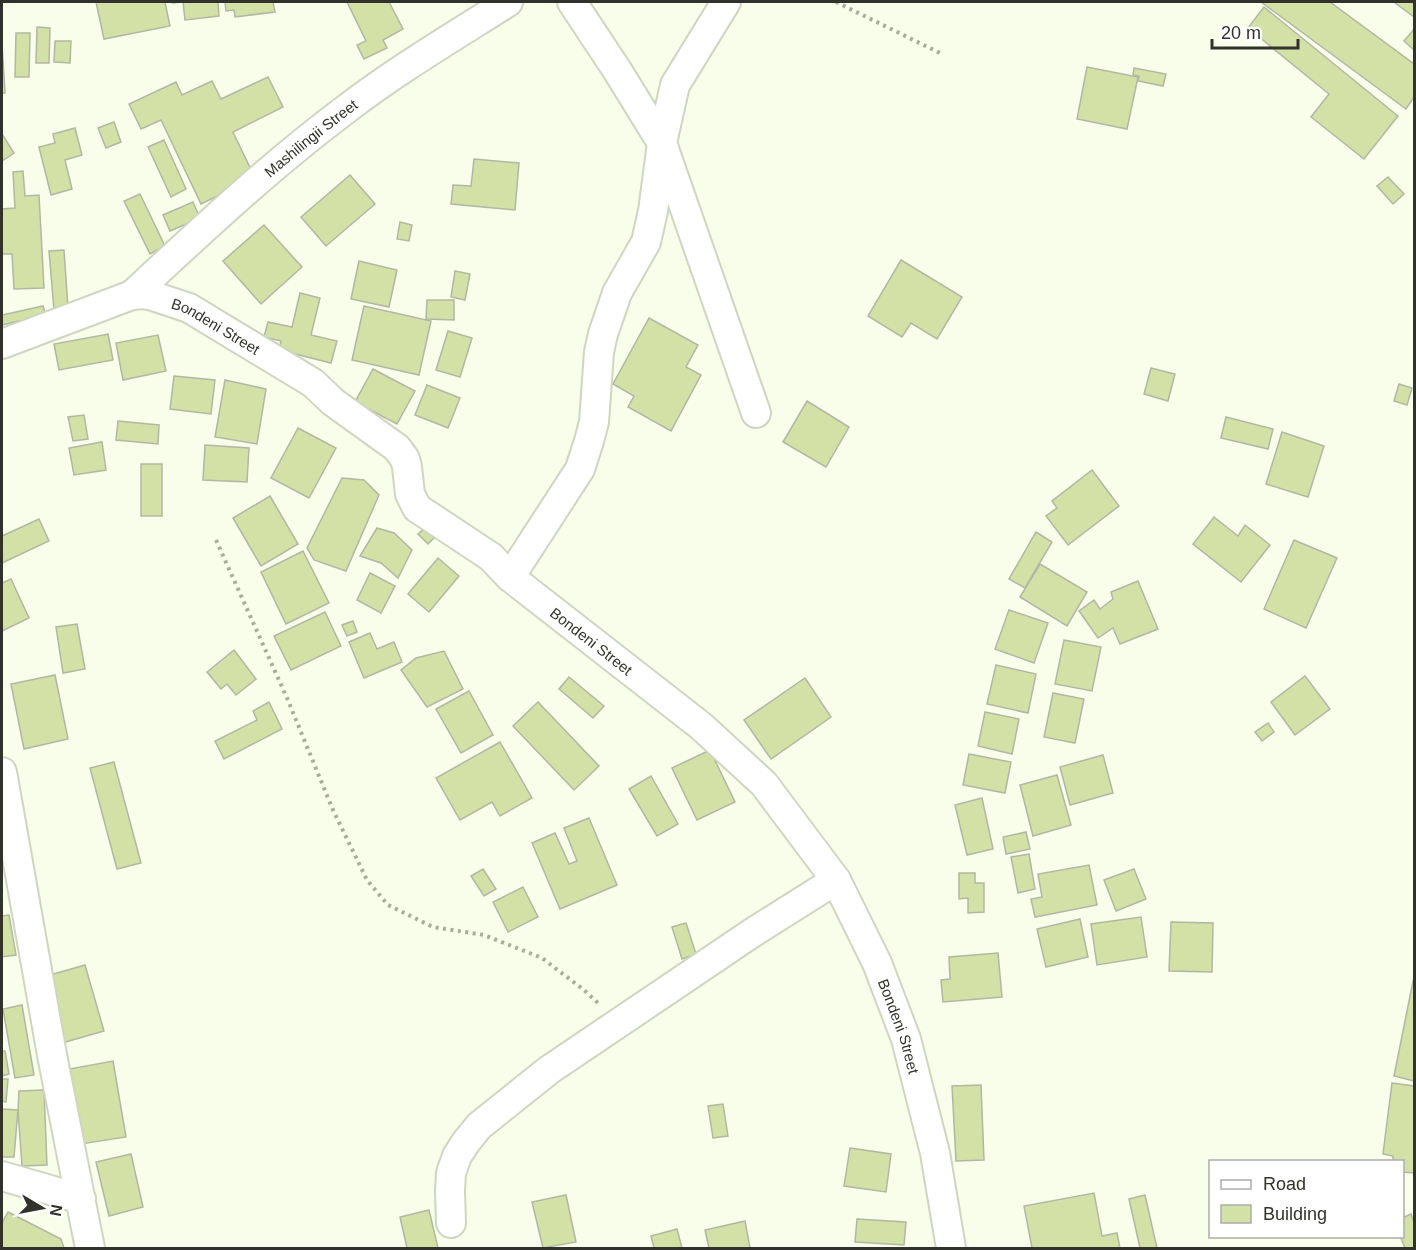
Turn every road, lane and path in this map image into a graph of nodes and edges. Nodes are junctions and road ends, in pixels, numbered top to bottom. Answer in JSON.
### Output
{"nodes":[{"id":1,"x":508,"y":2,"type":"edge"},
{"id":2,"x":572,"y":2,"type":"edge"},
{"id":3,"x":726,"y":2,"type":"edge"},
{"id":4,"x":836,"y":2,"type":"edge"},
{"id":5,"x":942,"y":54,"type":"dead end"},
{"id":6,"x":662,"y":143,"type":"junction"},
{"id":7,"x":132,"y":295,"type":"junction"},
{"id":8,"x":2,"y":344,"type":"edge"},
{"id":9,"x":756,"y":414,"type":"dead end"},
{"id":10,"x":216,"y":540,"type":"dead end"},
{"id":11,"x":510,"y":577,"type":"junction"},
{"id":12,"x":2,"y":772,"type":"edge"},
{"id":13,"x":836,"y":880,"type":"junction"},
{"id":14,"x":619,"y":1023,"type":"junction"},
{"id":15,"x":2,"y":1176,"type":"edge"},
{"id":16,"x":81,"y":1199,"type":"junction"},
{"id":17,"x":451,"y":1224,"type":"dead end"},
{"id":18,"x":90,"y":1248,"type":"edge"},
{"id":19,"x":951,"y":1248,"type":"edge"}],
"edges":[{"from":1,"to":7,"type":"street","name":"Mashilingii Street"},
{"from":2,"to":6,"type":"street"},
{"from":3,"to":6,"type":"street"},
{"from":4,"to":5,"type":"path"},
{"from":6,"to":9,"type":"street"},
{"from":6,"to":11,"type":"street"},
{"from":7,"to":8,"type":"street","name":"Bondeni Street"},
{"from":7,"to":11,"type":"street","name":"Bondeni Street"},
{"from":10,"to":14,"type":"path"},
{"from":11,"to":13,"type":"street","name":"Bondeni Street"},
{"from":12,"to":16,"type":"street"},
{"from":13,"to":14,"type":"street"},
{"from":13,"to":19,"type":"street","name":"Bondeni Street"},
{"from":14,"to":17,"type":"street"},
{"from":15,"to":16,"type":"street"},
{"from":16,"to":18,"type":"street"}]}
